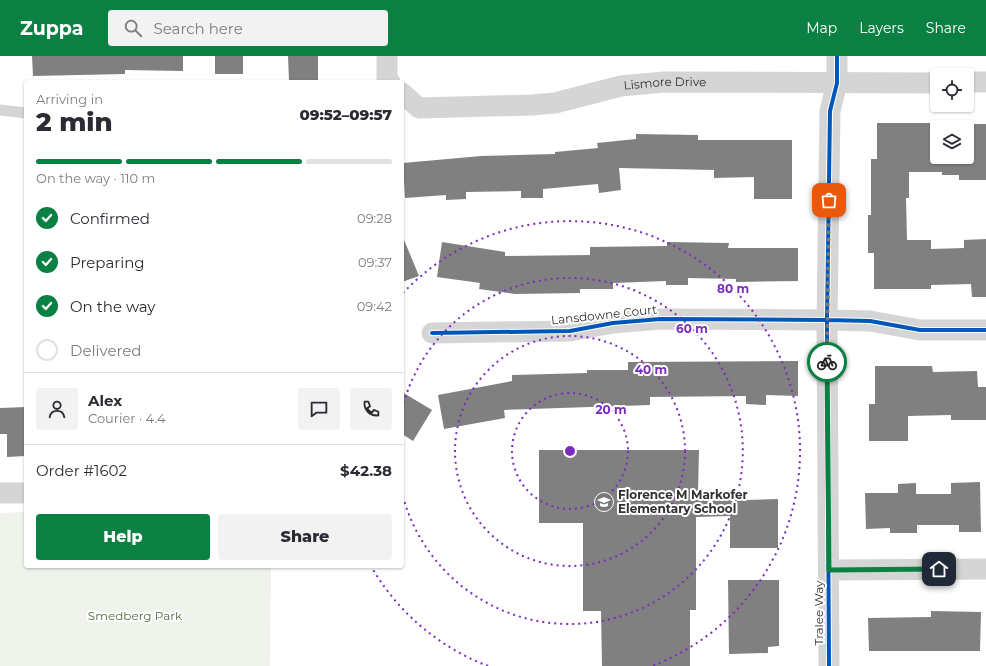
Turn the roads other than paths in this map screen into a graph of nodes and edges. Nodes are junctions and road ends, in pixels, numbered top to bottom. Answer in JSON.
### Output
{"nodes":[{"id":1,"x":387,"y":56,"type":"edge"},
{"id":2,"x":837,"y":56,"type":"edge"},
{"id":3,"x":388,"y":80,"type":"edge"},
{"id":4,"x":930,"y":82,"type":"edge"},
{"id":5,"x":974,"y":82,"type":"edge"},
{"id":6,"x":986,"y":82,"type":"edge"},
{"id":7,"x":837,"y":83,"type":"junction"},
{"id":8,"x":404,"y":95,"type":"edge"},
{"id":9,"x":0,"y":110,"type":"edge"},
{"id":10,"x":24,"y":113,"type":"edge"},
{"id":11,"x":827,"y":320,"type":"junction"},
{"id":12,"x":986,"y":330,"type":"edge"},
{"id":13,"x":432,"y":333,"type":"dead end"},
{"id":14,"x":24,"y":492,"type":"edge"},
{"id":15,"x":0,"y":493,"type":"edge"},
{"id":16,"x":986,"y":569,"type":"edge"},
{"id":17,"x":829,"y":570,"type":"junction"},
{"id":18,"x":829,"y":666,"type":"edge"}],
"edges":[{"from":1,"to":3,"type":"street"},
{"from":2,"to":7,"type":"street","name":"Tralee Way"},
{"from":4,"to":7,"type":"street","name":"Lismore Drive"},
{"from":5,"to":6,"type":"street"},
{"from":7,"to":8,"type":"street","name":"Lismore Drive"},
{"from":7,"to":11,"type":"street","name":"Tralee Way"},
{"from":9,"to":10,"type":"lane"},
{"from":11,"to":12,"type":"street","name":"Lansdowne Court"},
{"from":11,"to":13,"type":"street","name":"Lansdowne Court"},
{"from":11,"to":17,"type":"street","name":"Tralee Way"},
{"from":14,"to":15,"type":"street"},
{"from":16,"to":17,"type":"street"},
{"from":17,"to":18,"type":"street","name":"Tralee Way"}]}
